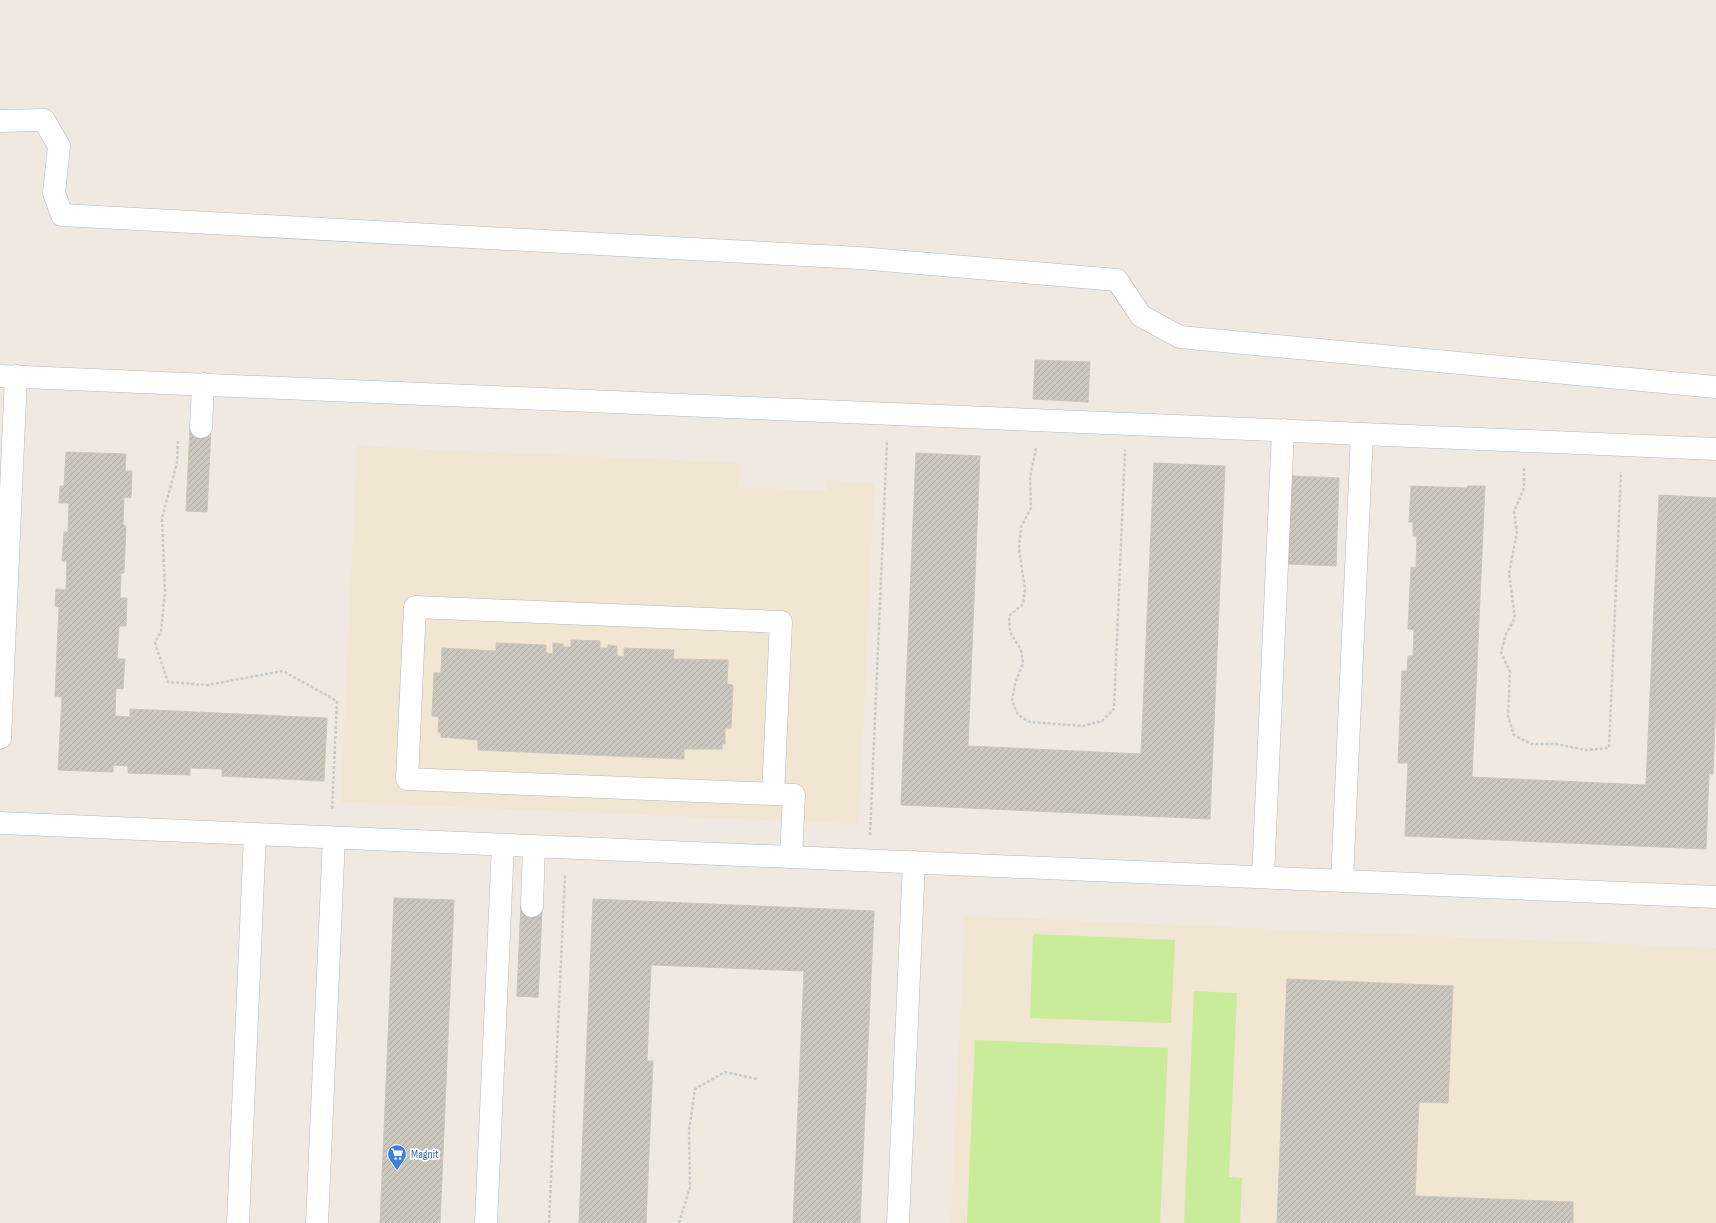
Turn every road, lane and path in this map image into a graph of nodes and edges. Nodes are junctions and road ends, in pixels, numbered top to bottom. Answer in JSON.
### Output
{"nodes":[{"id":1,"x":0,"y":121,"type":"edge"},
{"id":2,"x":8,"y":376,"type":"edge"},
{"id":3,"x":203,"y":384,"type":"junction"},
{"id":4,"x":1716,"y":387,"type":"edge"},
{"id":5,"x":888,"y":414,"type":"junction"},
{"id":6,"x":1041,"y":420,"type":"junction"},
{"id":7,"x":1126,"y":424,"type":"junction"},
{"id":8,"x":201,"y":427,"type":"dead end"},
{"id":9,"x":1283,"y":430,"type":"junction"},
{"id":10,"x":179,"y":433,"type":"dead end"},
{"id":11,"x":1362,"y":434,"type":"junction"},
{"id":12,"x":1525,"y":441,"type":"junction"},
{"id":13,"x":1622,"y":445,"type":"junction"},
{"id":14,"x":1716,"y":449,"type":"edge"},
{"id":15,"x":0,"y":738,"type":"edge"},
{"id":16,"x":773,"y":794,"type":"junction"},
{"id":17,"x":0,"y":823,"type":"edge"},
{"id":18,"x":255,"y":834,"type":"junction"},
{"id":19,"x":333,"y":838,"type":"junction"},
{"id":20,"x":503,"y":845,"type":"junction"},
{"id":21,"x":534,"y":846,"type":"junction"},
{"id":22,"x":566,"y":848,"type":"junction"},
{"id":23,"x":791,"y":857,"type":"junction"},
{"id":24,"x":869,"y":860,"type":"junction"},
{"id":25,"x":914,"y":862,"type":"junction"},
{"id":26,"x":1263,"y":877,"type":"junction"},
{"id":27,"x":1342,"y":881,"type":"junction"},
{"id":28,"x":1716,"y":897,"type":"edge"},
{"id":29,"x":532,"y":906,"type":"dead end"},
{"id":30,"x":757,"y":1079,"type":"dead end"},
{"id":31,"x":238,"y":1223,"type":"edge"},
{"id":32,"x":317,"y":1223,"type":"edge"},
{"id":33,"x":486,"y":1223,"type":"edge"},
{"id":34,"x":550,"y":1223,"type":"edge"},
{"id":35,"x":680,"y":1223,"type":"edge"},
{"id":36,"x":898,"y":1223,"type":"edge"}],
"edges":[{"from":1,"to":4,"type":"lane"},
{"from":2,"to":3,"type":"lane"},
{"from":2,"to":15,"type":"lane"},
{"from":3,"to":5,"type":"lane"},
{"from":3,"to":8,"type":"lane"},
{"from":5,"to":6,"type":"lane"},
{"from":5,"to":24,"type":"path"},
{"from":6,"to":7,"type":"lane"},
{"from":6,"to":7,"type":"path"},
{"from":7,"to":9,"type":"lane"},
{"from":9,"to":11,"type":"lane"},
{"from":9,"to":26,"type":"lane"},
{"from":10,"to":19,"type":"path"},
{"from":11,"to":12,"type":"lane"},
{"from":11,"to":27,"type":"lane"},
{"from":12,"to":13,"type":"lane"},
{"from":12,"to":13,"type":"path"},
{"from":13,"to":14,"type":"lane"},
{"from":16,"to":16,"type":"lane"},
{"from":16,"to":23,"type":"lane"},
{"from":17,"to":18,"type":"lane"},
{"from":18,"to":19,"type":"lane"},
{"from":18,"to":31,"type":"lane"},
{"from":19,"to":20,"type":"lane"},
{"from":19,"to":32,"type":"lane"},
{"from":20,"to":21,"type":"lane"},
{"from":20,"to":33,"type":"lane"},
{"from":21,"to":22,"type":"lane"},
{"from":21,"to":29,"type":"lane"},
{"from":22,"to":23,"type":"lane"},
{"from":22,"to":34,"type":"path"},
{"from":23,"to":24,"type":"lane"},
{"from":24,"to":25,"type":"lane"},
{"from":25,"to":26,"type":"lane"},
{"from":25,"to":36,"type":"lane"},
{"from":26,"to":27,"type":"lane"},
{"from":27,"to":28,"type":"lane"},
{"from":30,"to":35,"type":"path"}]}
